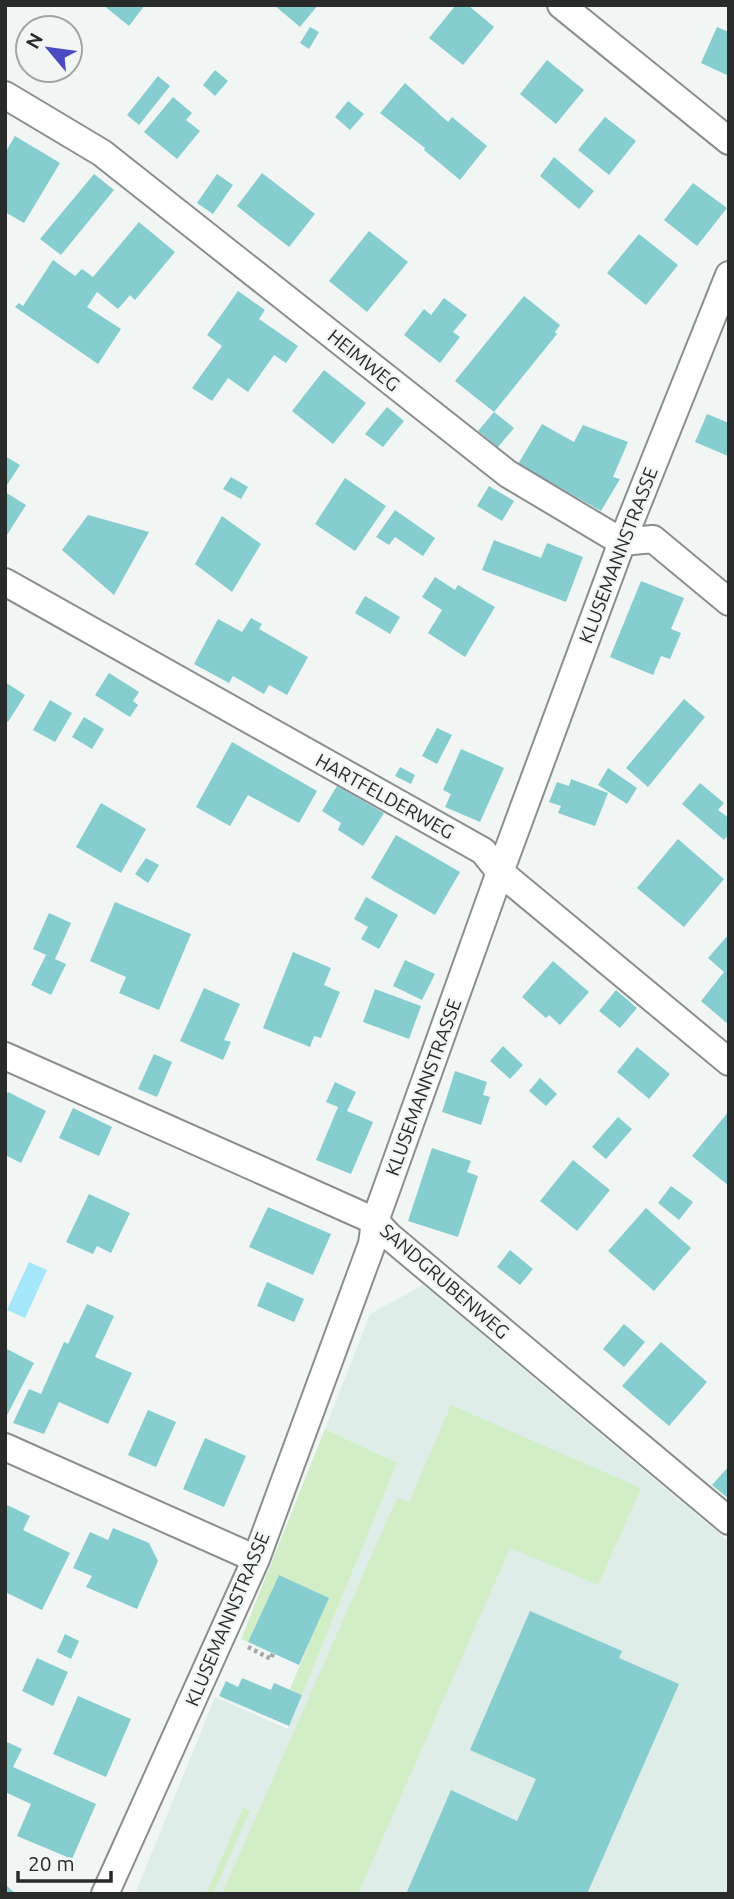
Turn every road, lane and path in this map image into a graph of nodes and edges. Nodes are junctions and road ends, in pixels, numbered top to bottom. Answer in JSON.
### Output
{"nodes":[{"id":1,"x":561,"y":5,"type":"edge"},
{"id":2,"x":5,"y":95,"type":"edge"},
{"id":3,"x":729,"y":141,"type":"edge"},
{"id":4,"x":729,"y":275,"type":"edge"},
{"id":5,"x":622,"y":542,"type":"junction"},
{"id":6,"x":5,"y":582,"type":"edge"},
{"id":7,"x":729,"y":602,"type":"edge"},
{"id":8,"x":500,"y":872,"type":"junction"},
{"id":9,"x":5,"y":1056,"type":"edge"},
{"id":10,"x":729,"y":1062,"type":"edge"},
{"id":11,"x":375,"y":1221,"type":"junction"},
{"id":12,"x":5,"y":1447,"type":"edge"},
{"id":13,"x":729,"y":1521,"type":"edge"},
{"id":14,"x":256,"y":1559,"type":"junction"},
{"id":15,"x":239,"y":1643,"type":"dead end"},
{"id":16,"x":273,"y":1653,"type":"dead end"},
{"id":17,"x":105,"y":1894,"type":"edge"}],
"edges":[{"from":1,"to":3,"type":"street"},
{"from":2,"to":5,"type":"street","name":"HEIMWEG"},
{"from":4,"to":5,"type":"street","name":"KLUSEMANNSTRASSE"},
{"from":5,"to":7,"type":"street"},
{"from":5,"to":8,"type":"street","name":"KLUSEMANNSTRASSE"},
{"from":6,"to":8,"type":"street","name":"HARTFELDERWEG"},
{"from":8,"to":10,"type":"street","name":"HARTFELDERWEG"},
{"from":8,"to":11,"type":"street","name":"KLUSEMANNSTRASSE"},
{"from":9,"to":11,"type":"street","name":"SANDGRUBENWEG"},
{"from":11,"to":13,"type":"street","name":"SANDGRUBENWEG"},
{"from":11,"to":14,"type":"street","name":"KLUSEMANNSTRASSE"},
{"from":12,"to":14,"type":"street"},
{"from":14,"to":17,"type":"street","name":"KLUSEMANNSTRASSE"},
{"from":15,"to":16,"type":"path"}]}
